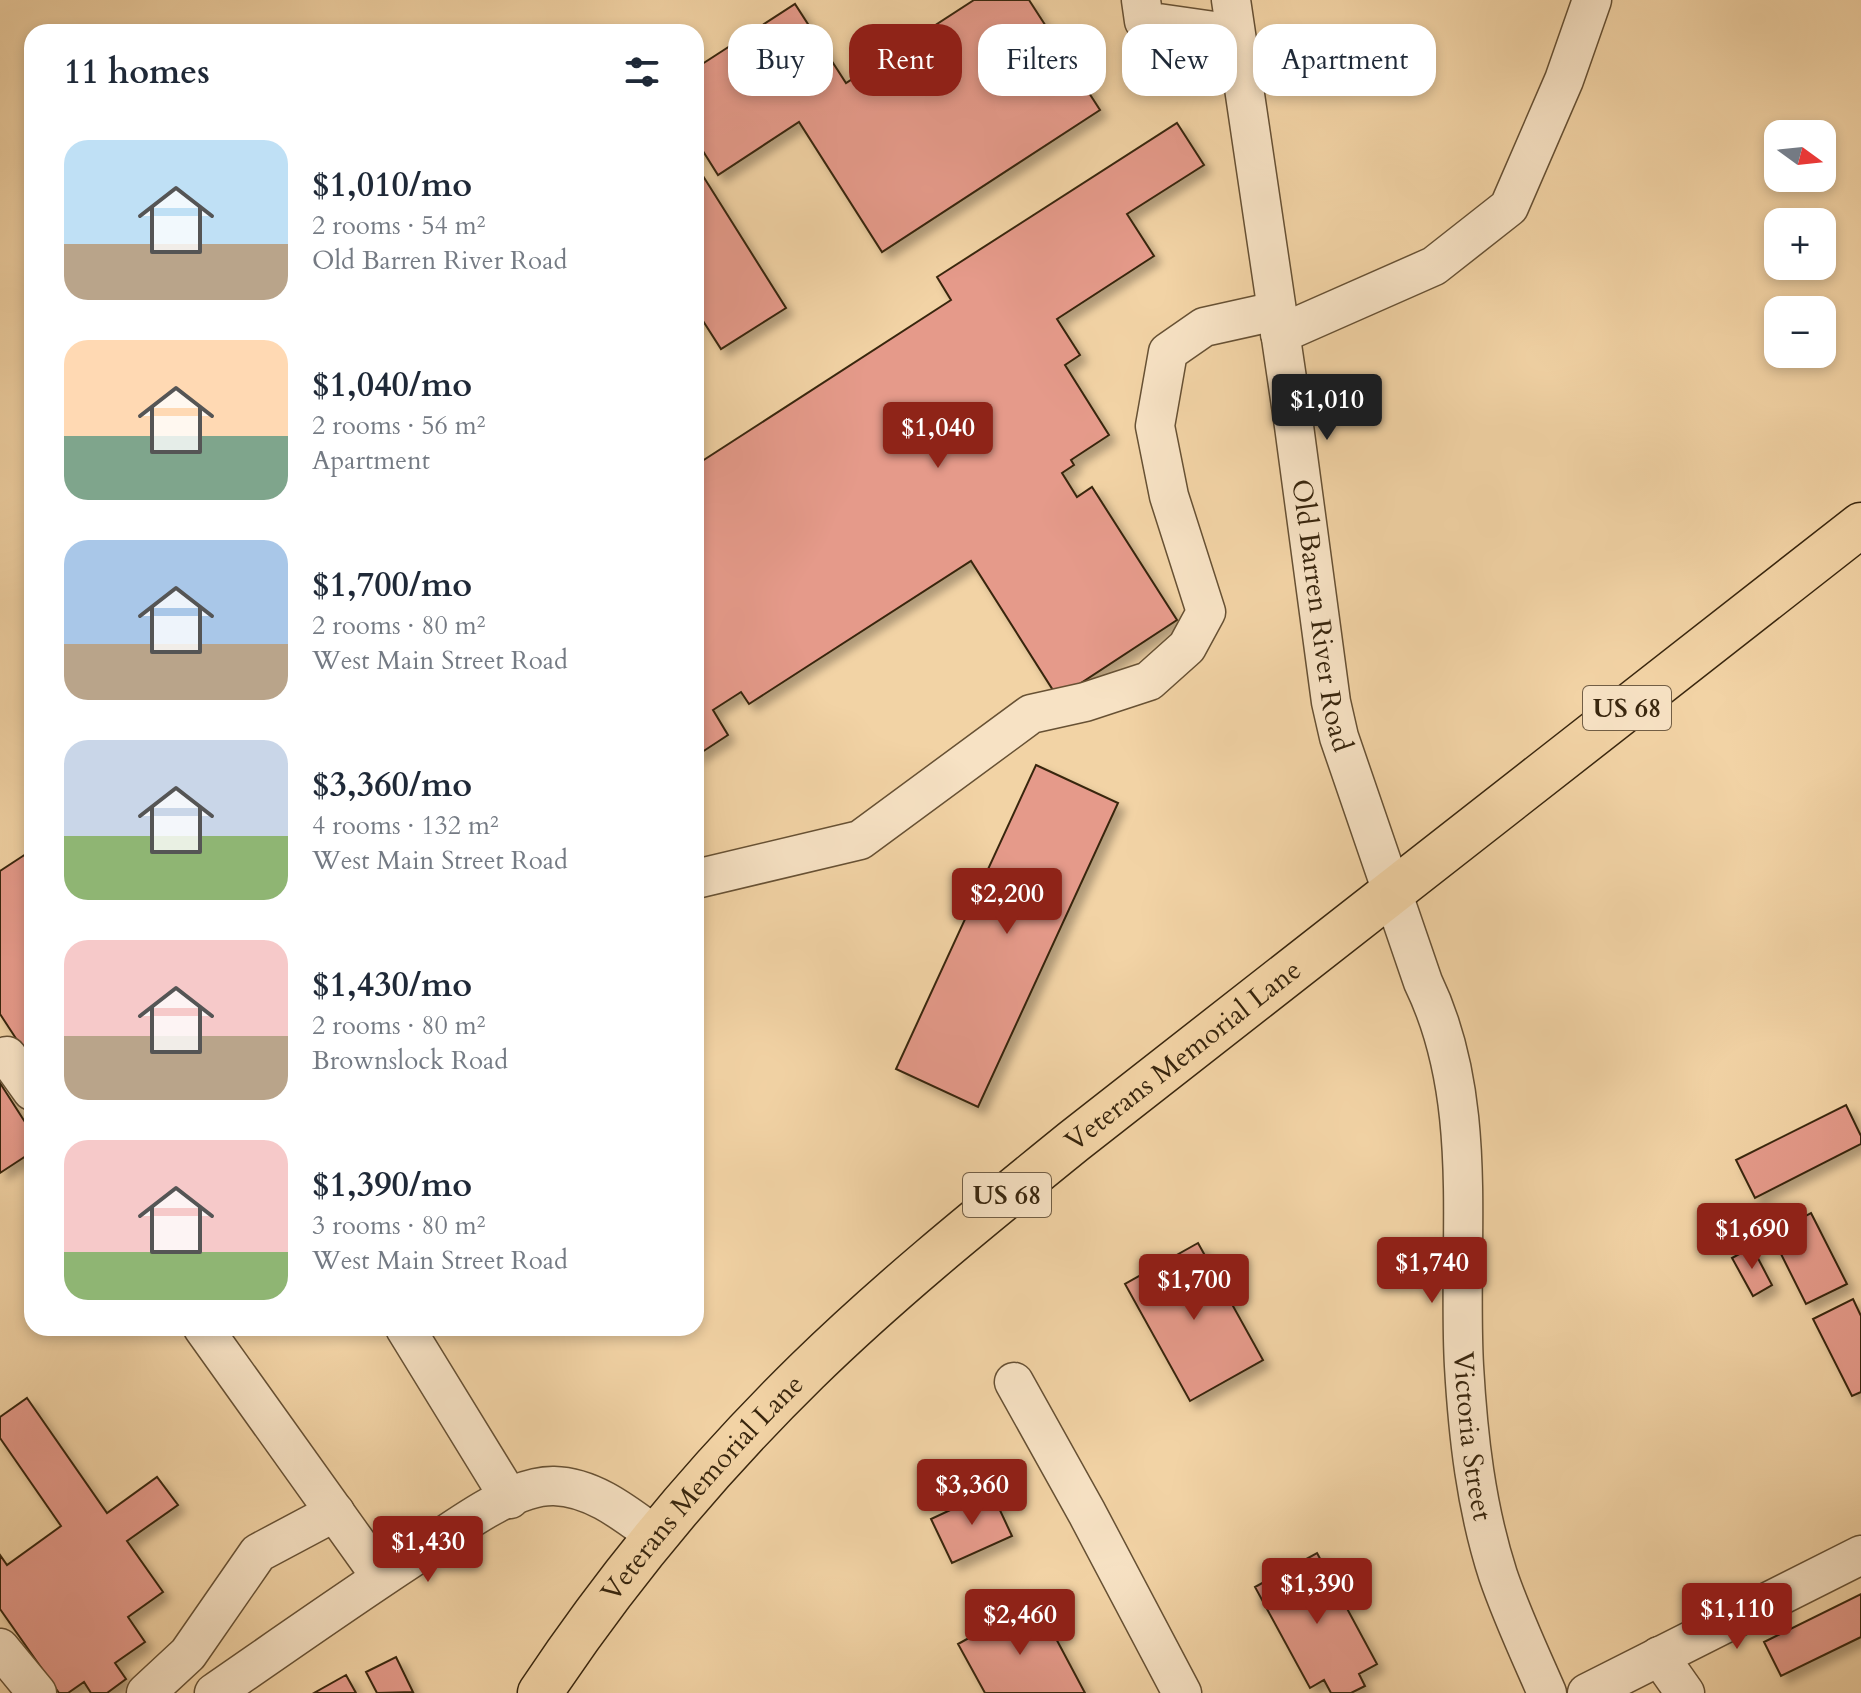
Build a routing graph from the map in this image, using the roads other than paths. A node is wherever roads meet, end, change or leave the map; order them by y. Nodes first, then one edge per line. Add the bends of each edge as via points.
1 (1141, 0) edge
2 (1592, 0) edge
3 (1233, 17) edge
4 (1278, 322) junction
5 (1861, 525) edge
6 (704, 877) edge
7 (1392, 891) junction
8 (7, 1056) dead end
9 (24, 1080) edge
10 (209, 1336) edge
11 (410, 1336) edge
12 (1014, 1382) dead end
13 (510, 1499) junction
14 (335, 1512) junction
15 (656, 1536) junction
16 (1861, 1555) edge
17 (381, 1577) junction
18 (0, 1648) edge
19 (1659, 1656) junction
20 (37, 1693) edge
21 (146, 1693) edge
22 (214, 1693) edge
23 (540, 1693) edge
24 (1182, 1693) edge
25 (1547, 1693) edge
26 (1587, 1693) edge
27 (1685, 1693) edge

1 - 3 street via 1144,21
2 - 4 street via 1509,207 1434,266
3 - 4 street, Old Barren River Road
4 - 6 street via 1204,327 1168,352 1155,426 1169,496 1206,612 1187,647 1149,681 1031,714 860,840
4 - 7 street, Old Barren River Road via 1331,702
5 - 7 main road, Veterans Memorial Lane / US 68
7 - 15 main road, Veterans Memorial Lane / US 68 via 1074,1141 883,1300 764,1414
7 - 25 street, Victoria Street via 1435,1007 1458,1111 1464,1363 1475,1475 1498,1573
8 - 9 street
10 - 14 street
11 - 13 street
12 - 24 street
13 - 15 street via 541,1487 569,1488 620,1509
13 - 17 street
14 - 17 street
14 - 21 street via 258,1553 188,1654
15 - 23 main road, Veterans Memorial Lane / US 68
16 - 19 street
17 - 22 street
18 - 20 street
19 - 26 street
19 - 27 street

